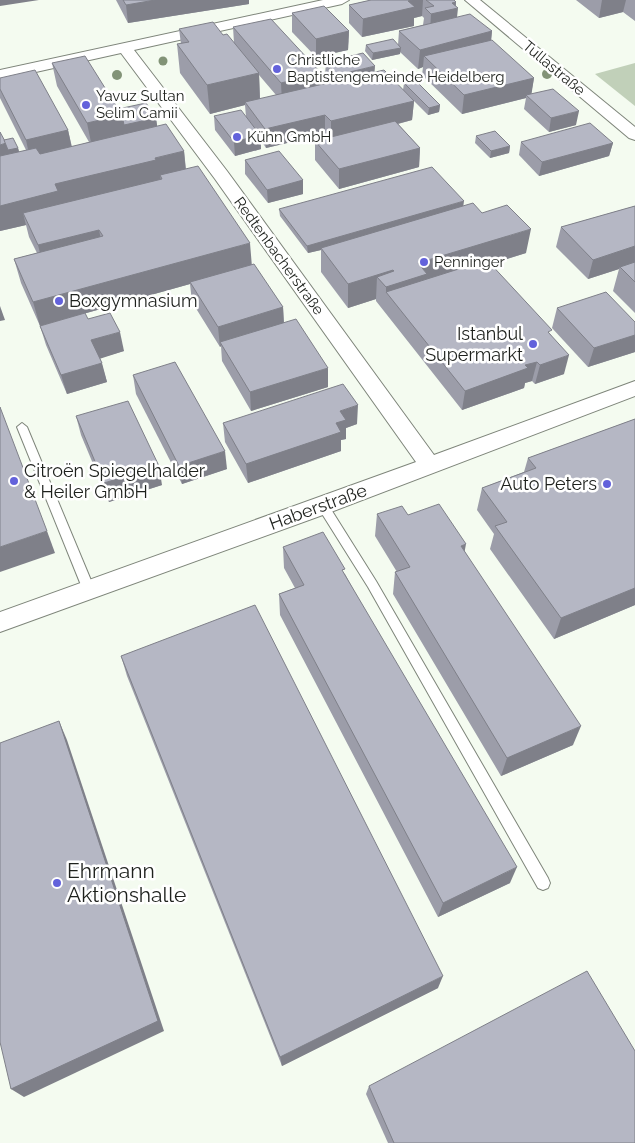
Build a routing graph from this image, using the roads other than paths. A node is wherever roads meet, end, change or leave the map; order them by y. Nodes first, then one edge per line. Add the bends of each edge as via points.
1 (342, 0) edge
2 (472, 0) edge
3 (125, 48) junction
4 (0, 75) edge
5 (635, 135) edge
6 (635, 388) edge
7 (22, 427) dead end
8 (430, 466) junction
9 (323, 506) junction
10 (89, 590) junction
11 (0, 622) edge
12 (543, 883) dead end

1 - 3 street
2 - 5 street, Tullastraße
3 - 4 street
3 - 8 street, Redtenbacherstraße via 221,175
6 - 8 street, Haberstraße
7 - 10 lane
8 - 9 street, Haberstraße
9 - 10 street, Haberstraße
9 - 12 lane via 372,584
10 - 11 street, Haberstraße

